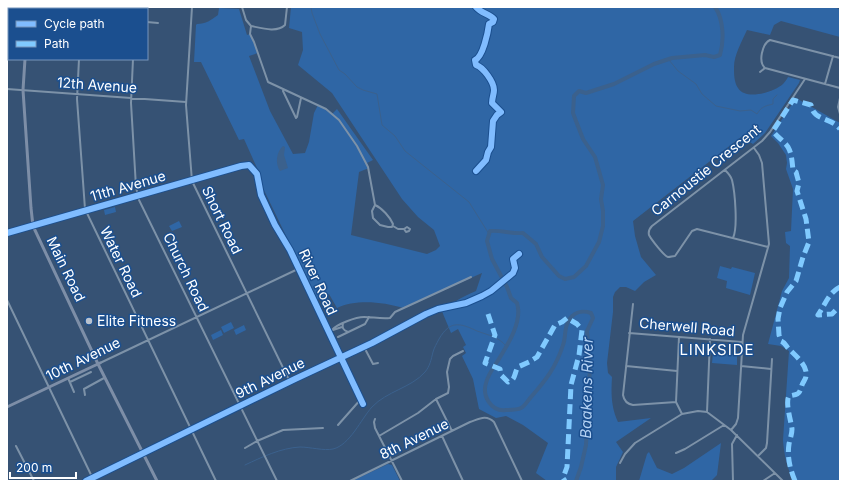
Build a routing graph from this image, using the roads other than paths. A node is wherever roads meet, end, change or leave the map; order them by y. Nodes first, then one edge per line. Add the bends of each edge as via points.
1 (192, 7) edge
2 (242, 7) edge
3 (287, 7) edge
4 (148, 22) edge
5 (158, 23) dead end
6 (251, 26) junction
7 (833, 56) junction
8 (840, 58) edge
9 (25, 60) edge
10 (79, 60) edge
11 (133, 60) edge
12 (765, 68) junction
13 (760, 72) dead end
14 (805, 79) junction
15 (825, 84) junction
16 (840, 88) edge
17 (7, 89) edge
18 (23, 90) junction
19 (282, 90) junction
20 (77, 94) junction
21 (131, 98) junction
22 (301, 98) junction
23 (840, 98) edge
24 (186, 102) junction
25 (840, 114) edge
26 (754, 148) junction
27 (254, 170) joint
28 (725, 170) junction
29 (192, 180) junction
30 (138, 196) junction
31 (375, 205) junction
32 (85, 210) junction
33 (33, 226) junction
34 (393, 226) junction
35 (404, 229) dead end
36 (7, 233) edge
37 (733, 238) junction
38 (768, 248) junction
39 (519, 254) dead end
40 (298, 268) junction
41 (470, 277) dead end
42 (246, 293) junction
43 (7, 300) edge
44 (633, 304) dead end
45 (197, 317) junction
46 (369, 317) junction
47 (343, 323) junction
48 (342, 327) junction
49 (332, 330) junction
50 (329, 332) junction
51 (348, 332) junction
52 (629, 332) junction
53 (338, 337) dead end
54 (679, 337) junction
55 (710, 339) junction
56 (148, 340) junction
57 (742, 342) junction
58 (364, 347) junction
59 (463, 351) dead end
60 (341, 358) junction
61 (772, 359) dead end
62 (99, 363) junction
63 (378, 363) dead end
64 (626, 366) junction
65 (741, 366) junction
66 (771, 369) junction
67 (678, 371) junction
68 (91, 372) dead end
69 (105, 377) junction
70 (69, 380) junction
71 (290, 382) junction
72 (109, 384) junction
73 (50, 387) junction
74 (74, 392) dead end
75 (84, 395) dead end
76 (361, 399) junction
77 (436, 399) junction
78 (676, 402) junction
79 (363, 404) dead end
80 (240, 406) junction
81 (7, 407) edge
82 (706, 412) junction
83 (682, 414) junction
84 (375, 419) dead end
85 (338, 425) dead end
86 (724, 425) junction
87 (323, 428) dead end
88 (192, 430) junction
89 (731, 430) junction
90 (452, 431) junction
91 (737, 435) junction
92 (379, 436) junction
93 (442, 436) junction
94 (257, 441) junction
95 (16, 446) dead end
96 (245, 448) dead end
97 (143, 453) junction
98 (676, 453) dead end
99 (758, 456) junction
100 (392, 461) junction
101 (388, 463) junction
102 (620, 463) dead end
103 (394, 466) junction
104 (775, 473) junction
105 (93, 478) junction
106 (34, 481) edge
107 (86, 481) edge
108 (94, 481) edge
109 (157, 481) edge
110 (216, 481) edge
111 (277, 481) edge
112 (350, 481) edge
113 (402, 481) edge
114 (463, 481) edge
115 (522, 481) edge
116 (734, 481) edge
117 (763, 481) edge
118 (784, 481) edge

1 - 24 street, Short Road
2 - 6 street
3 - 6 street via 286,23 282,28
4 - 5 street
6 - 19 street via 250,34 268,82
7 - 8 street
7 - 12 street via 770,40 765,45 761,60
7 - 15 street
9 - 18 main road, Main Road
10 - 20 street, Water Road
11 - 21 street, Church Road
12 - 13 street
12 - 14 street
14 - 15 street
14 - 26 street, Carnoustie Crescent via 770,132
15 - 16 street
17 - 18 street, 12th Avenue
18 - 20 street, 12th Avenue
18 - 33 main road, Main Road
19 - 22 street
19 - 22 street via 296,118
20 - 21 street, 12th Avenue
20 - 32 street, Water Road
21 - 24 street, 12th Avenue
21 - 30 street, Church Road
22 - 31 street via 331,112 346,129 368,167
23 - 25 street
24 - 29 street, Short Road
26 - 28 street, Carnoustie Crescent
26 - 38 street via 762,163
27 - 29 street, 11th Avenue via 245,165
27 - 40 street, River Road via 258,176 261,195
28 - 37 street via 733,185 736,227
28 - 37 street, Carnoustie Crescent via 652,226 649,233 669,257 677,254 696,229
29 - 30 street, 11th Avenue
29 - 42 street, Short Road
30 - 32 street, 11th Avenue
30 - 45 street, Church Road
31 - 34 street via 390,219
31 - 34 street via 372,214 376,222 384,226
32 - 33 street, 11th Avenue
32 - 56 street, Water Road
33 - 36 street, 11th Avenue
33 - 62 main road, Main Road
34 - 35 street
37 - 38 street, Carnoustie Crescent
38 - 57 street
39 - 58 street, 9th Avenue via 513,259 514,271 488,293 433,311
40 - 42 street, 10th Avenue
40 - 50 street, River Road
41 - 46 street via 395,312 390,318
42 - 45 street, 10th Avenue
42 - 71 street, Short Road
43 - 73 street
44 - 52 street
45 - 56 street, 10th Avenue
45 - 80 street, Church Road
46 - 47 street
46 - 51 street via 365,324
47 - 48 street
47 - 49 street
48 - 49 street
48 - 51 street
49 - 50 street
50 - 60 street, River Road
51 - 53 street
52 - 54 street, Cherwell Road
52 - 64 street
54 - 55 street, Cherwell Road
54 - 67 street
55 - 57 street, Cherwell Road
55 - 82 street
56 - 62 street, 10th Avenue
56 - 88 street, Water Road
57 - 65 street
58 - 60 street, 9th Avenue
58 - 63 street via 373,364
59 - 77 street via 451,358 447,374 449,390
60 - 71 street, 9th Avenue
60 - 76 street, River Road
61 - 66 street
62 - 69 main road, Main Road
62 - 70 main road, 10th Avenue
62 - 72 main road, Main Road
64 - 67 street
64 - 78 street via 623,395 628,404
65 - 66 street
65 - 89 street via 737,422
66 - 99 street via 767,443 766,448
67 - 78 street
68 - 70 street
69 - 72 main road, Main Road
69 - 75 street via 84,389
70 - 73 main road, 10th Avenue
70 - 74 street
71 - 80 street, 9th Avenue
72 - 97 main road, Main Road
73 - 81 main road, 10th Avenue
73 - 105 street
76 - 79 street, River Road
76 - 85 street
77 - 90 street
77 - 92 street
78 - 83 street
80 - 88 street, 9th Avenue
80 - 94 street, Church Road
82 - 83 street
82 - 86 street
83 - 102 street via 635,443
84 - 92 street via 374,424
86 - 89 street
86 - 98 street
87 - 94 street via 284,430
88 - 97 street, 9th Avenue
88 - 110 street, Water Road
89 - 91 street
90 - 93 street, 8th Avenue
90 - 115 street, 8th Avenue via 481,418 488,418 494,422
91 - 99 street
91 - 116 street via 732,444
92 - 100 street
93 - 100 street, 8th Avenue
93 - 114 street
94 - 96 street
94 - 111 street, Church Road
95 - 106 street
97 - 105 street, 9th Avenue
97 - 109 main road, Main Road
99 - 104 street
100 - 101 street, 8th Avenue
100 - 103 street
101 - 103 street
101 - 112 street, 8th Avenue
103 - 113 street
104 - 117 street
104 - 118 street
105 - 107 street, 9th Avenue
105 - 108 street

